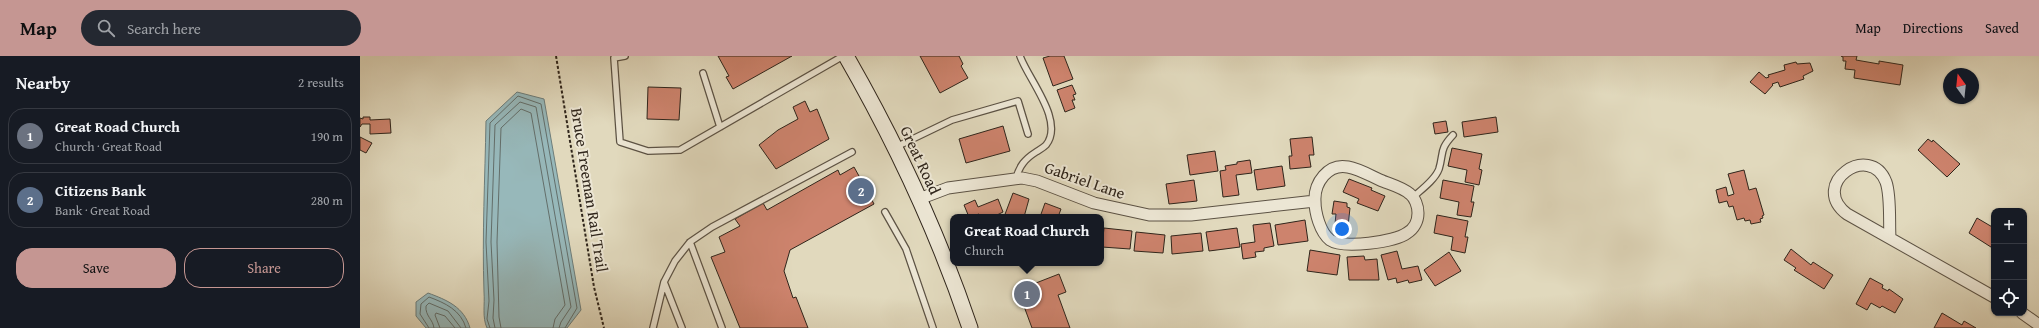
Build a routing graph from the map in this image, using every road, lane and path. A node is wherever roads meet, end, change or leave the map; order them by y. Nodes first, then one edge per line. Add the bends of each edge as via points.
1 (556, 56) edge
2 (625, 56) edge
3 (843, 56) edge
4 (846, 56) edge
5 (1020, 56) edge
6 (703, 73) dead end
7 (720, 127) junction
8 (1028, 134) dead end
9 (1453, 135) dead end
10 (895, 147) junction
11 (852, 152) dead end
12 (1016, 178) junction
13 (1413, 197) junction
14 (918, 199) junction
15 (1315, 201) junction
16 (885, 212) dead end
17 (1890, 238) junction
18 (690, 242) junction
19 (664, 282) junction
20 (1991, 295) edge
21 (2026, 316) edge
22 (2039, 325) edge
23 (604, 328) edge
24 (653, 328) edge
25 (682, 328) edge
26 (722, 328) edge
27 (933, 328) edge
28 (970, 328) edge

1 - 23 path, Bruce Freeman Rail Trail via 594,287
2 - 7 lane via 614,58 620,142 648,151 680,150
3 - 7 lane
4 - 10 main road, Great Road via 880,114
5 - 12 lane via 1048,109 1051,124 1050,137 1045,145 1019,167
6 - 7 lane
8 - 10 lane via 1018,101 952,120
9 - 13 lane via 1444,144 1439,170
10 - 14 main road, Great Road
11 - 18 lane via 712,227
12 - 14 street, Gabriel Lane via 948,188
12 - 15 street, Gabriel Lane via 1038,181 1116,210 1164,216
13 - 15 street via 1403,189 1342,166 1323,176 1316,191
13 - 15 street via 1418,216 1409,232 1389,240 1350,245 1336,243 1325,234
14 - 28 main road, Great Road via 945,256
16 - 27 lane via 906,249
17 - 17 street via 1847,214 1839,206 1835,194 1836,183 1847,169 1864,165 1876,169 1884,178
17 - 20 street
18 - 19 lane via 675,261
18 - 26 lane
19 - 24 lane
19 - 25 lane
21 - 22 street

